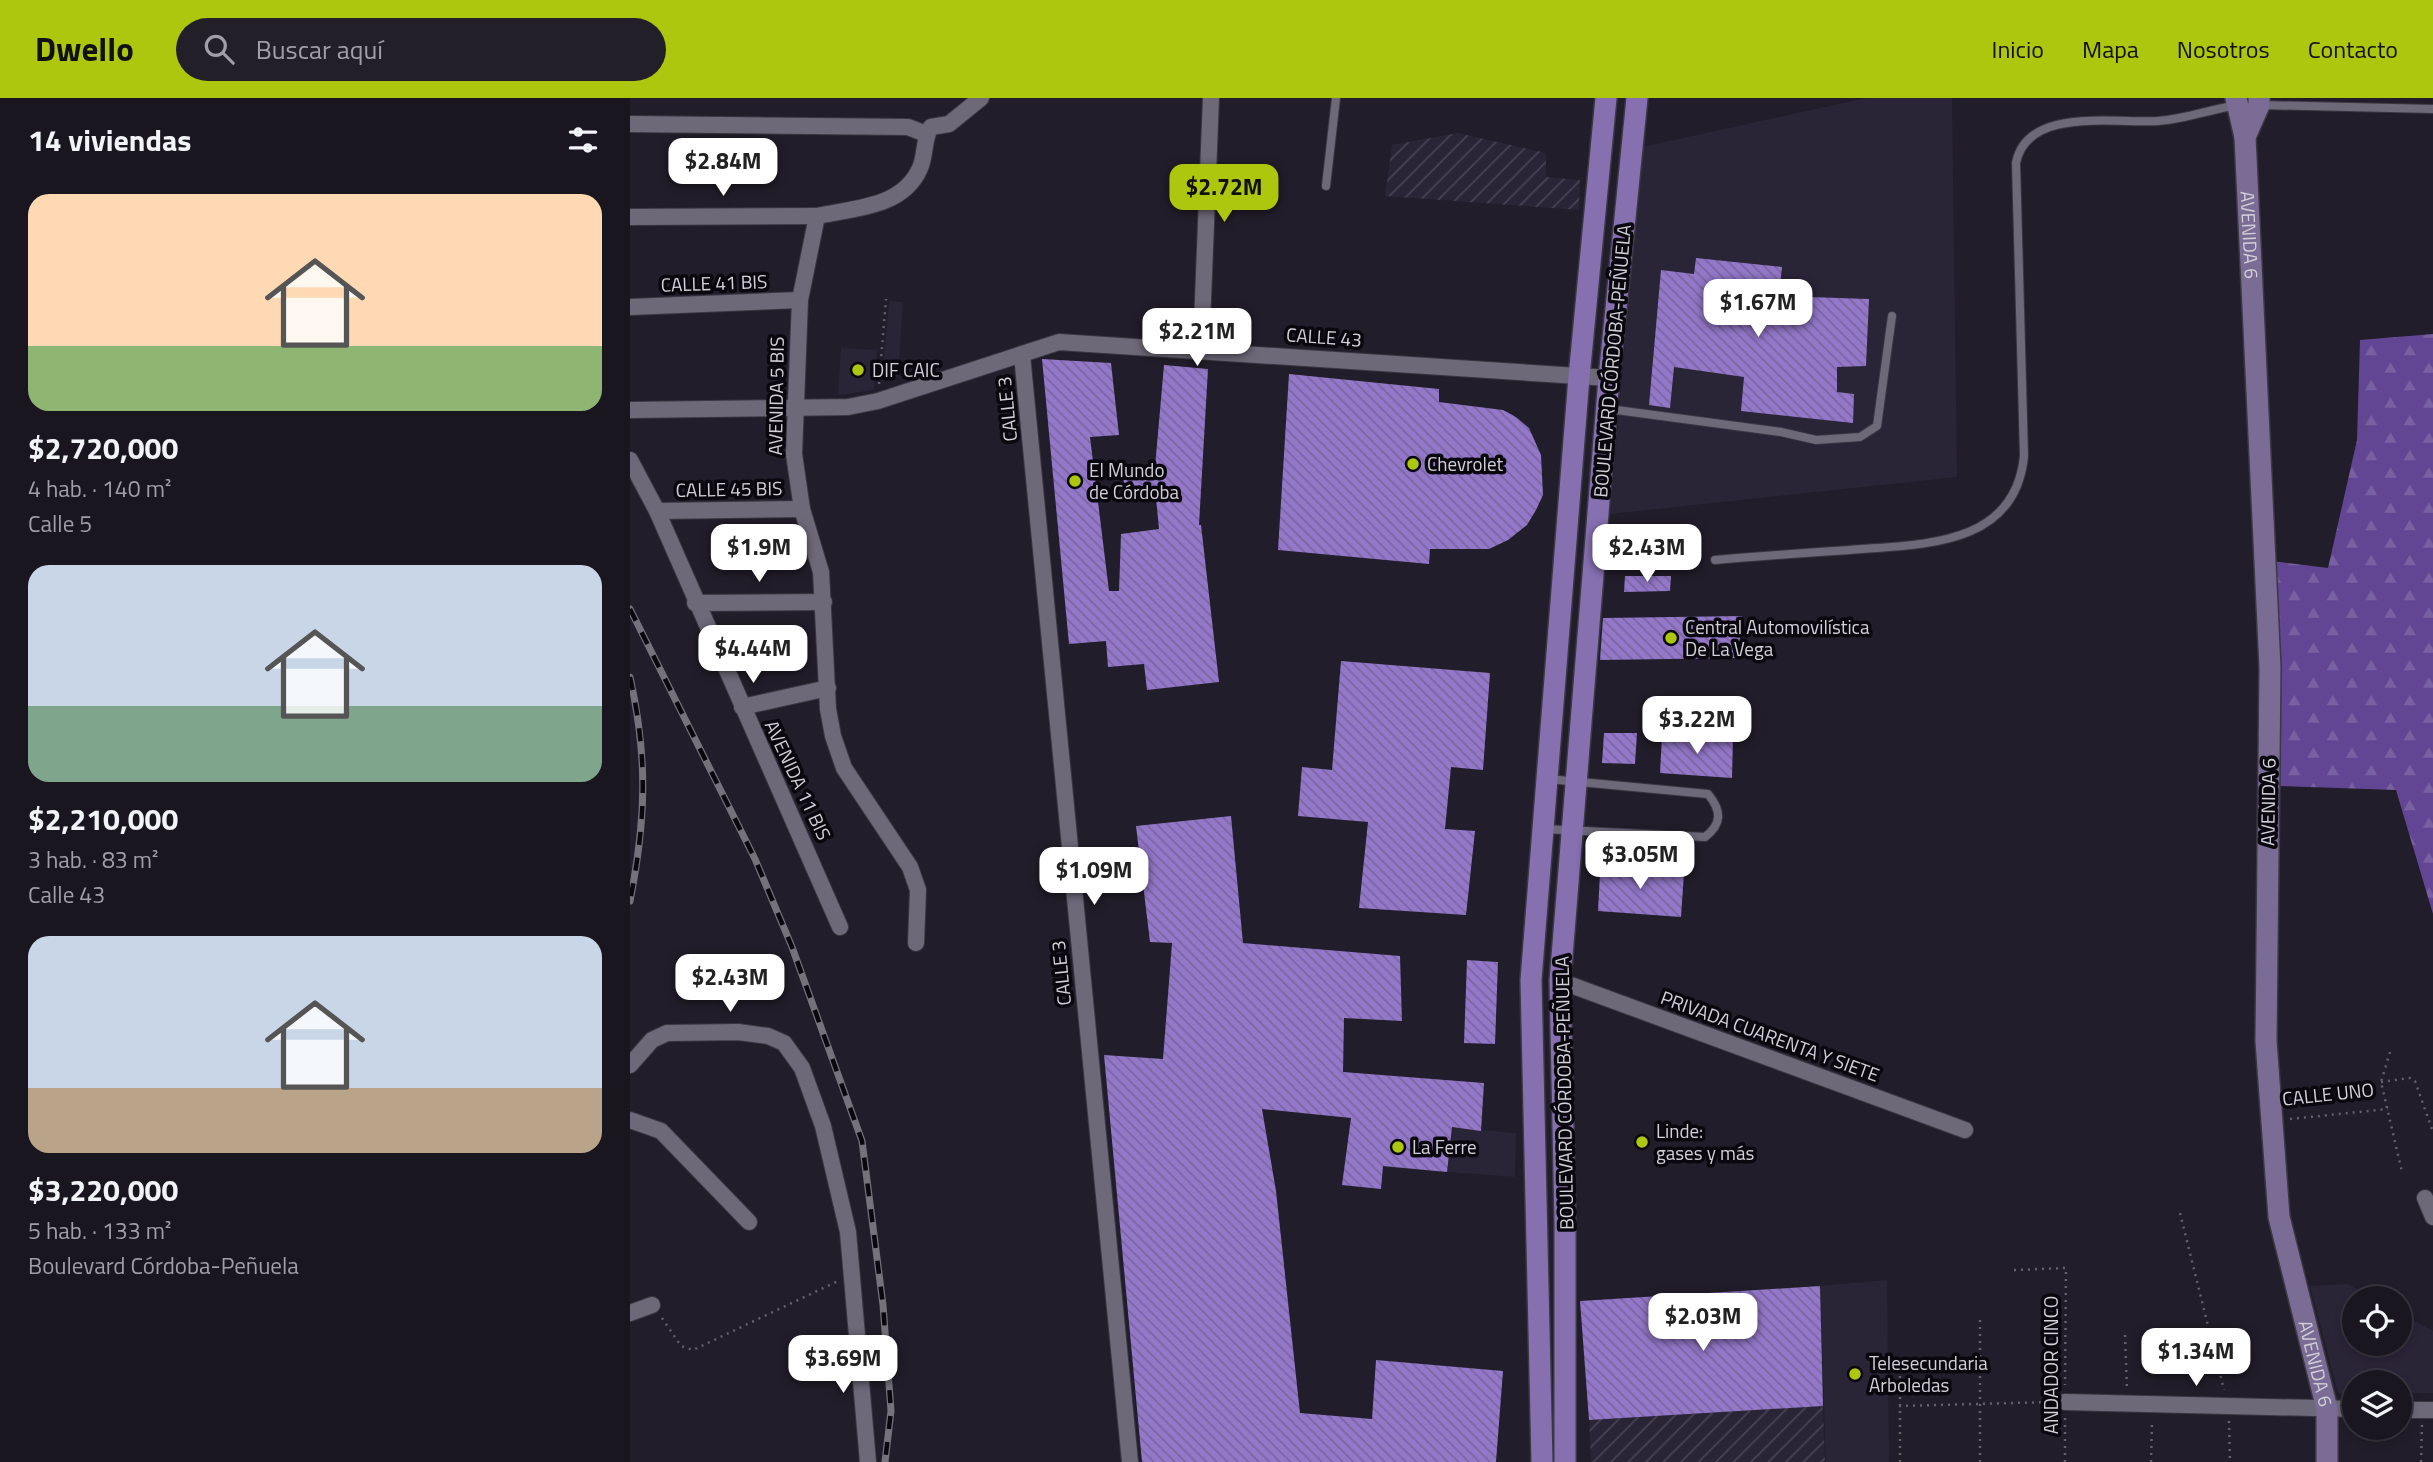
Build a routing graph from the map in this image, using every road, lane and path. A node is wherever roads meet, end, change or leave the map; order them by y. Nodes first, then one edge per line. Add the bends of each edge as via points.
1 (981, 98) edge
2 (1211, 98) edge
3 (1336, 98) edge
4 (1606, 98) edge
5 (1637, 98) edge
6 (2236, 101) edge
7 (2259, 102) edge
8 (2433, 109) edge
9 (630, 124) edge
10 (926, 134) junction
11 (2245, 137) junction
12 (1326, 186) dead end
13 (817, 216) junction
14 (630, 217) edge
15 (886, 299) dead end
16 (800, 300) junction
17 (630, 307) edge
18 (1892, 316) dead end
19 (1201, 349) junction
20 (1022, 355) junction
21 (1580, 377) junction
22 (1609, 378) junction
23 (878, 401) junction
24 (1606, 408) junction
25 (793, 409) junction
26 (630, 410) edge
27 (630, 460) edge
28 (802, 509) junction
29 (657, 511) junction
30 (1715, 560) dead end
31 (824, 602) junction
32 (695, 603) junction
33 (828, 688) junction
34 (742, 707) junction
35 (1548, 779) junction
36 (1576, 782) junction
37 (1544, 828) junction
38 (1572, 830) junction
39 (840, 927) dead end
40 (916, 943) dead end
41 (1531, 980) junction
42 (1560, 981) junction
43 (2390, 1052) dead end
44 (630, 1065) edge
45 (2381, 1082) junction
46 (2388, 1109) junction
47 (630, 1120) edge
48 (2273, 1121) junction
49 (1965, 1130) dead end
50 (2433, 1132) edge
51 (2402, 1172) dead end
52 (2425, 1198) dead end
53 (2180, 1213) dead end
54 (2433, 1217) edge
55 (749, 1222) dead end
56 (2014, 1270) dead end
57 (854, 1274) junction
58 (652, 1304) dead end
59 (630, 1313) edge
60 (1980, 1320) dead end
61 (664, 1322) dead end
62 (2125, 1335) dead end
63 (1900, 1367) dead end
64 (2065, 1402) junction
65 (2128, 1403) junction
66 (1979, 1404) junction
67 (2153, 1404) junction
68 (1899, 1406) junction
69 (2228, 1408) junction
70 (2328, 1409) junction
71 (2342, 1409) edge
72 (2428, 1410) edge
73 (868, 1462) edge
74 (1130, 1462) edge
75 (1542, 1462) edge
76 (1564, 1462) edge
77 (1900, 1462) edge
78 (1980, 1462) edge
79 (2065, 1462) edge
80 (2151, 1462) edge
81 (2230, 1462) edge
82 (2327, 1462) edge
83 (2421, 1462) edge

1 - 10 street via 949,124 930,127
2 - 19 street
3 - 12 lane
4 - 21 main road, BOULEVARD CÓRDOBA-PEÑUELA
5 - 22 main road, BOULEVARD CÓRDOBA-PEÑUELA
6 - 7 lane
6 - 11 street, AVENIDA 6
6 - 30 lane via 2158,121 2113,118 2062,124 2022,144 2016,163 2024,456 2015,493 1987,523 1941,543
7 - 8 lane
7 - 11 street, AVENIDA 6
9 - 10 street via 908,127
10 - 13 street via 926,151 914,182 895,198
11 - 48 street, AVENIDA 6 via 2270,668 2266,1041
13 - 14 street
13 - 16 street, AVENIDA 5 BIS
15 - 23 path
16 - 17 street, CALLE 41 BIS
16 - 25 street, AVENIDA 5 BIS
18 - 24 lane via 1877,426 1860,437 1816,440
19 - 20 street, CALLE 43 via 1059,342
19 - 21 street, CALLE 43
20 - 23 street, CALLE 43
20 - 74 street, CALLE 3
21 - 22 street, CALLE 43
21 - 35 main road, BOULEVARD CÓRDOBA-PEÑUELA
22 - 24 main road, BOULEVARD CÓRDOBA-PEÑUELA
23 - 25 street, CALLE 43
24 - 36 main road, BOULEVARD CÓRDOBA-PEÑUELA
25 - 26 street, CALLE 43
25 - 28 street, AVENIDA 5 BIS
27 - 29 street, AVENIDA 11 BIS
28 - 29 street, CALLE 45 BIS
28 - 31 street, AVENIDA 5 BIS via 821,572
29 - 32 street, AVENIDA 11 BIS
31 - 32 street
31 - 33 street, AVENIDA 5 BIS
32 - 34 street, AVENIDA 11 BIS
33 - 34 street
33 - 40 street, AVENIDA 5 BIS via 833,736 844,768 910,867 918,890
34 - 39 street, AVENIDA 11 BIS
35 - 36 lane
35 - 37 main road, BOULEVARD CÓRDOBA-PEÑUELA
36 - 38 main road, BOULEVARD CÓRDOBA-PEÑUELA
36 - 38 lane via 1708,794 1720,816 1705,837
37 - 38 lane
37 - 41 main road, BOULEVARD CÓRDOBA-PEÑUELA
38 - 42 main road, BOULEVARD CÓRDOBA-PEÑUELA
41 - 42 main road
41 - 75 main road, BOULEVARD CÓRDOBA-PEÑUELA
42 - 49 street, PRIVADA CUARENTA Y SIETE
42 - 76 main road, BOULEVARD CÓRDOBA-PEÑUELA
43 - 45 path
44 - 57 street via 652,1040 667,1033 738,1032 783,1043 802,1068 820,1115
45 - 46 path
45 - 50 path via 2415,1081
46 - 48 path, CALLE UNO
46 - 51 path
47 - 55 street via 661,1131
48 - 70 street, AVENIDA 6 via 2279,1217
52 - 54 street
53 - 69 path
56 - 64 path, ANDADOR CINCO via 2066,1268
57 - 61 path via 693,1350 681,1346
57 - 73 street
58 - 59 street
60 - 66 path
62 - 65 path
63 - 68 path
64 - 65 street
64 - 66 path
64 - 79 path, ANDADOR CINCO
65 - 67 street
66 - 68 path
66 - 78 path
67 - 69 street
67 - 80 path
68 - 77 path
69 - 70 street
69 - 81 path
70 - 71 street
70 - 82 street, AVENIDA 6
72 - 83 path

